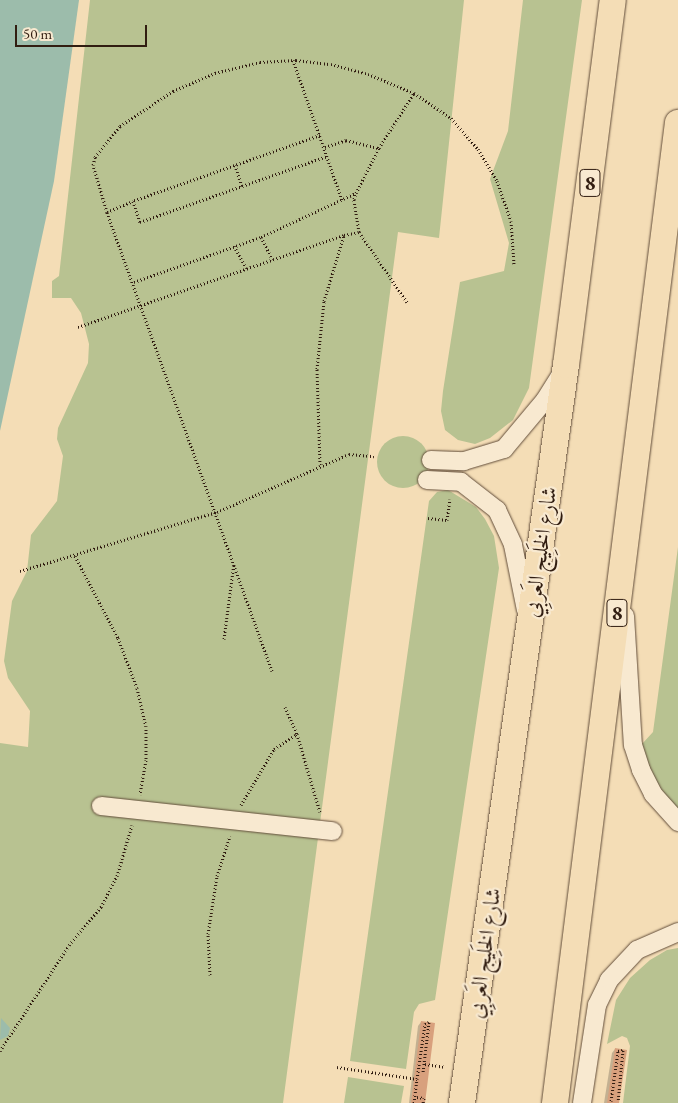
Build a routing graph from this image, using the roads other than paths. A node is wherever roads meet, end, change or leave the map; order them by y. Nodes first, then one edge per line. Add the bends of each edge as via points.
1 (613, 0) edge
2 (678, 123) edge
3 (566, 365) junction
4 (431, 460) dead end
5 (427, 480) dead end
6 (623, 566) junction
7 (529, 626) junction
8 (101, 806) dead end
9 (678, 822) edge
10 (325, 831) road end
11 (677, 933) edge
12 (462, 1103) edge
13 (555, 1103) edge
14 (582, 1103) edge

1 - 3 highway, شارع الخَلِيج العَربِي / 8
2 - 6 highway, 8
3 - 4 street via 546,400 504,449 464,461
3 - 7 highway, شارع الخَلِيج العَربِي / 8
5 - 7 street via 461,482 497,510 513,545
6 - 9 street via 633,745 640,770 653,794
6 - 13 highway, 8
7 - 12 highway, شارع الخَلِيج العَربِي / 8
8 - 10 street
11 - 14 street via 637,950 618,969 603,992 597,1005

